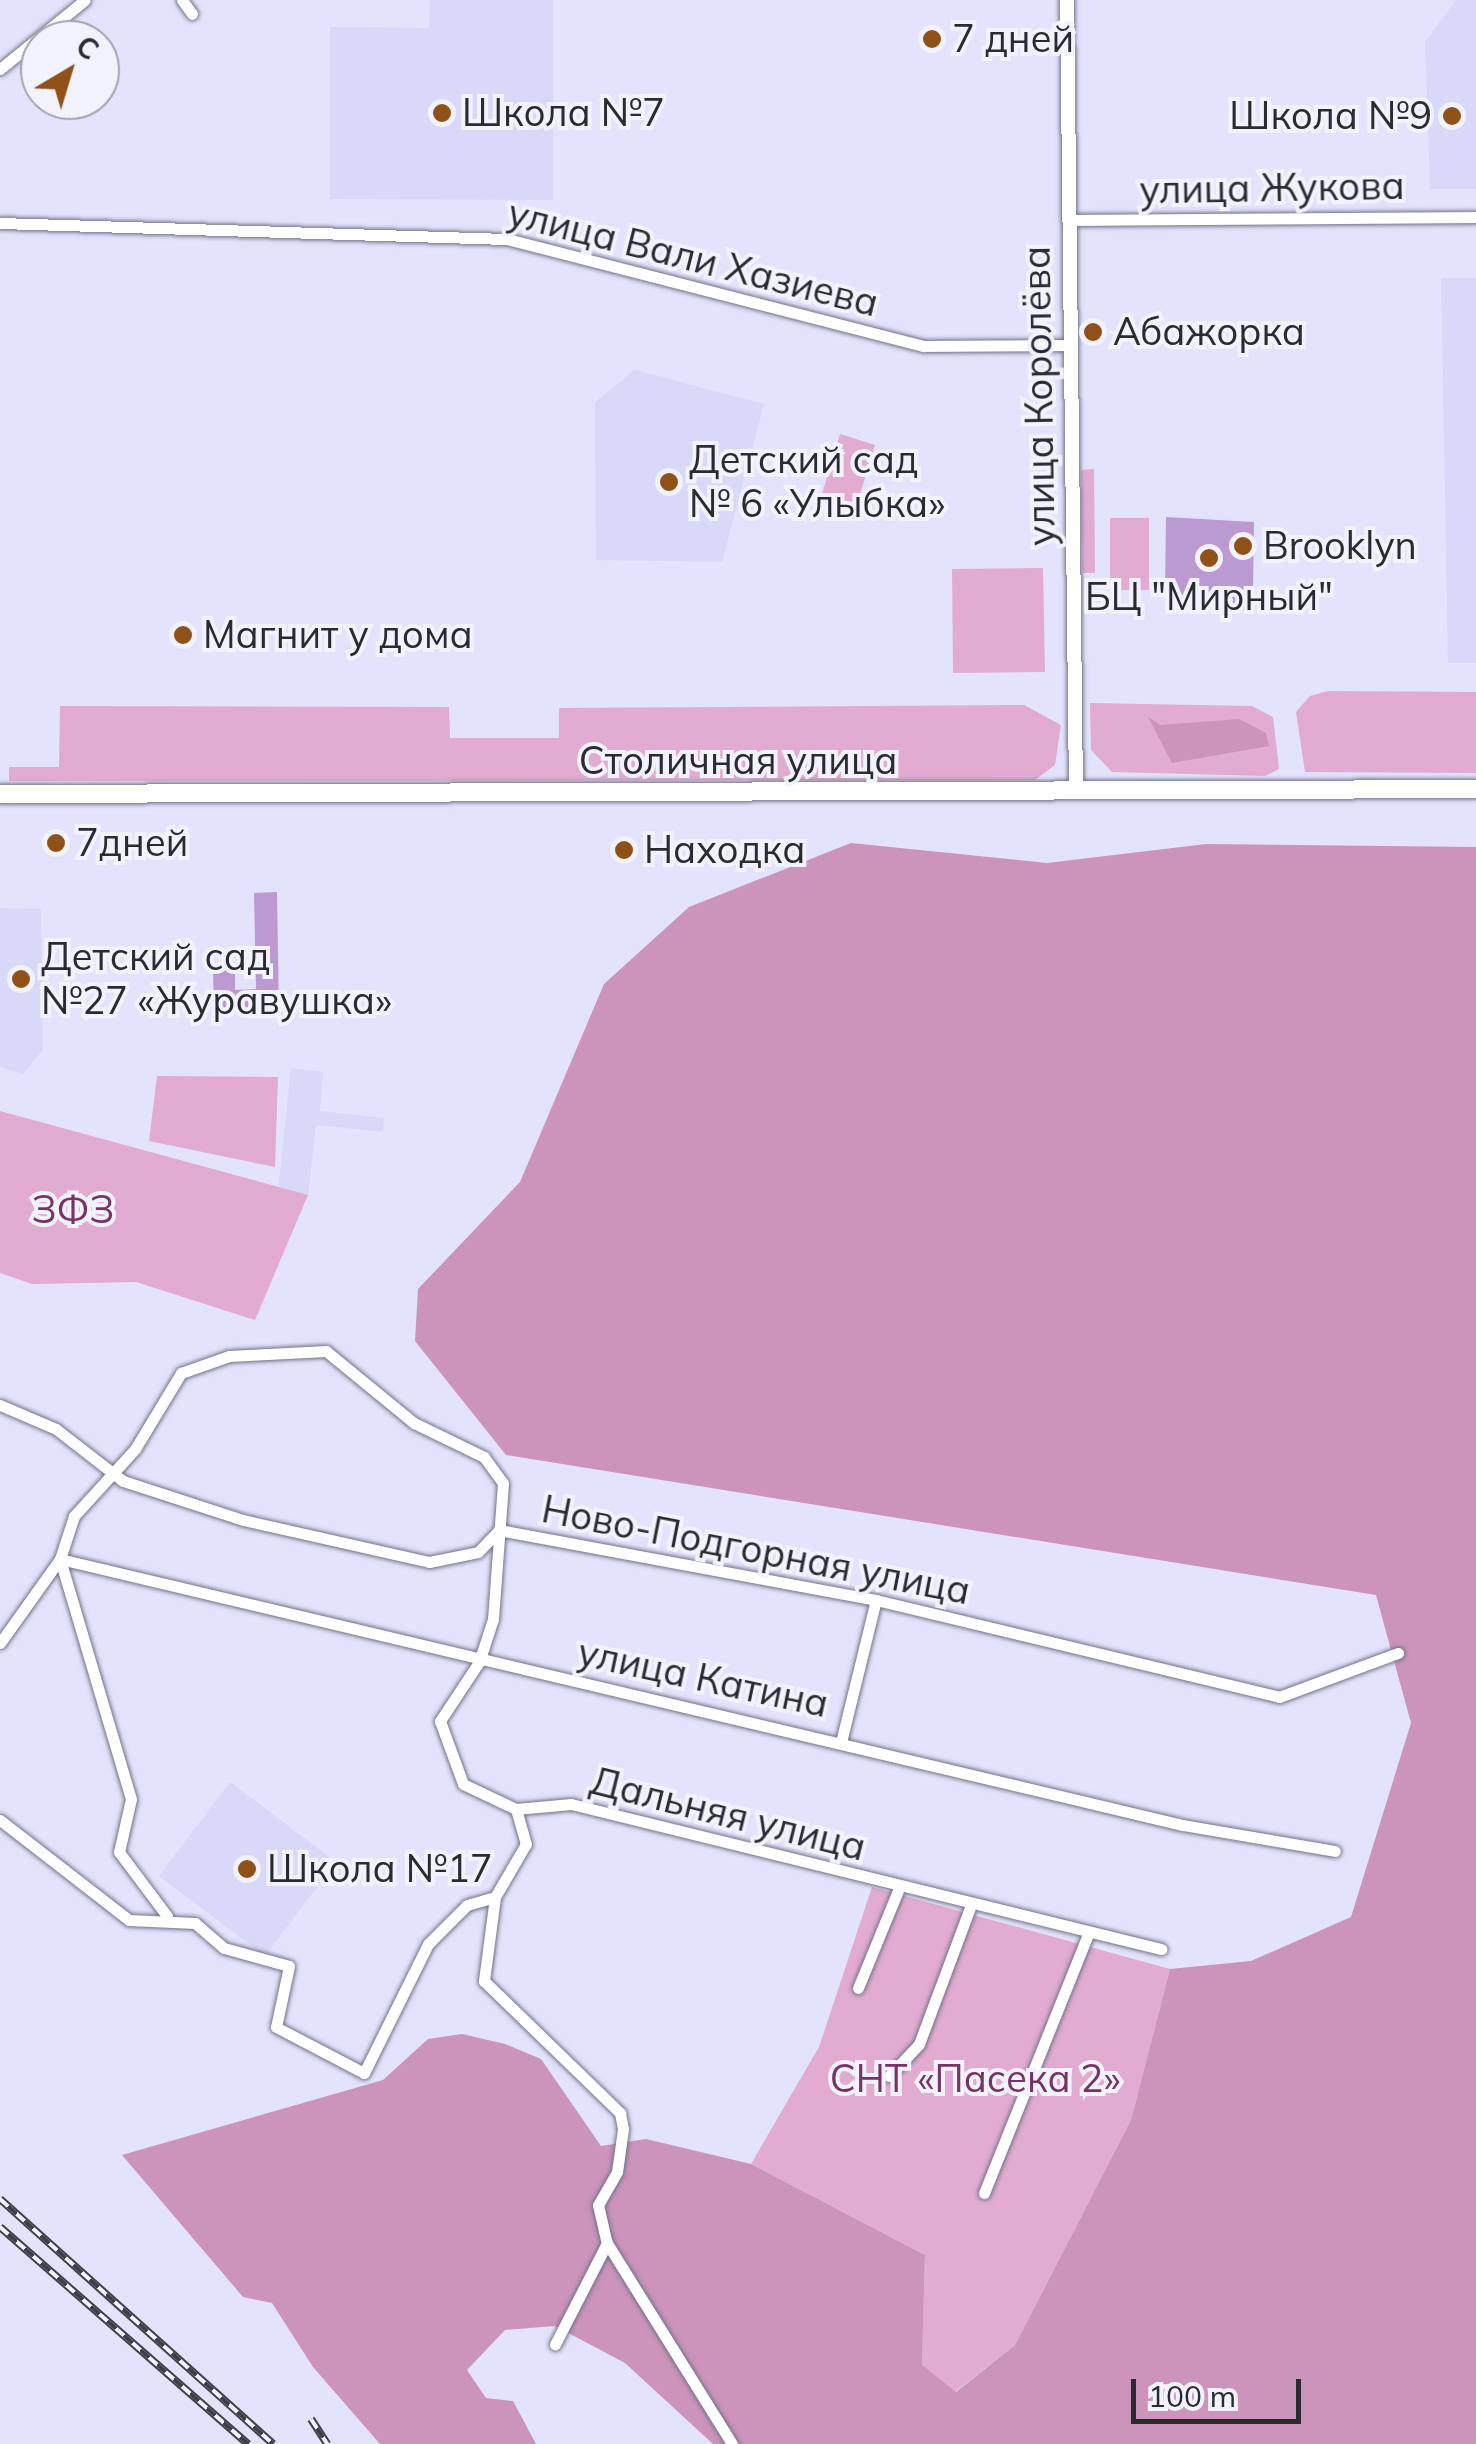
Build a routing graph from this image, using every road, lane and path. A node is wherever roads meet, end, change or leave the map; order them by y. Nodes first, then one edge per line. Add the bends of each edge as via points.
1 (85, 0) edge
2 (182, 0) edge
3 (1067, 0) edge
4 (192, 14) dead end
5 (0, 69) edge
6 (1476, 216) edge
7 (1069, 220) junction
8 (0, 223) edge
9 (1071, 345) junction
10 (1476, 789) edge
11 (1076, 792) junction
12 (0, 794) edge
13 (0, 1405) edge
14 (112, 1471) junction
15 (500, 1530) junction
16 (60, 1559) junction
17 (876, 1600) junction
18 (0, 1643) edge
19 (1398, 1653) dead end
20 (479, 1662) junction
21 (842, 1738) junction
22 (516, 1809) junction
23 (0, 1820) edge
24 (1335, 1851) dead end
25 (899, 1888) junction
26 (494, 1896) junction
27 (971, 1905) junction
28 (167, 1916) junction
29 (1088, 1932) junction
30 (1160, 1949) dead end
31 (858, 1988) dead end
32 (889, 2076) dead end
33 (984, 2194) dead end
34 (607, 2244) junction
35 (555, 2344) dead end
36 (732, 2444) edge

1 - 5 street
2 - 4 street
3 - 7 street, улица Королёва
6 - 7 street, улица Жукова
7 - 9 street, улица Королёва
8 - 9 street, улица Вали Хазиева via 507,239 923,346
9 - 11 street, улица Королёва
10 - 11 main road, Столичная улица
11 - 12 main road, Столичная улица
13 - 14 street, Ново-Подгорная улица via 56,1429
14 - 15 street, Ново-Подгорная улица via 243,1520 429,1562 478,1552
14 - 15 street via 181,1372 229,1356 326,1351 414,1423 484,1457 503,1484
14 - 16 street via 74,1516
15 - 17 street, Ново-Подгорная улица
15 - 20 street via 492,1619
16 - 18 street
16 - 20 street, улица Катина
16 - 28 street via 130,1800 119,1852
17 - 19 street, Ново-Подгорная улица via 1279,1697
17 - 21 street
20 - 21 street, улица Катина
20 - 22 street via 440,1721 446,1746 462,1784
21 - 24 street, улица Катина via 1183,1824
22 - 25 street, Дальняя улица via 571,1804
22 - 26 street via 526,1844
23 - 28 street via 129,1920
25 - 27 street, Дальняя улица
25 - 31 street
26 - 28 street via 466,1905 428,1944 364,2073 276,2027 289,1966 224,1948 195,1923
26 - 34 street via 484,1981 620,2113 617,2172 598,2205
27 - 29 street, Дальняя улица
27 - 32 street via 920,2044
29 - 30 street, Дальняя улица
29 - 33 street
34 - 35 street
34 - 36 street

